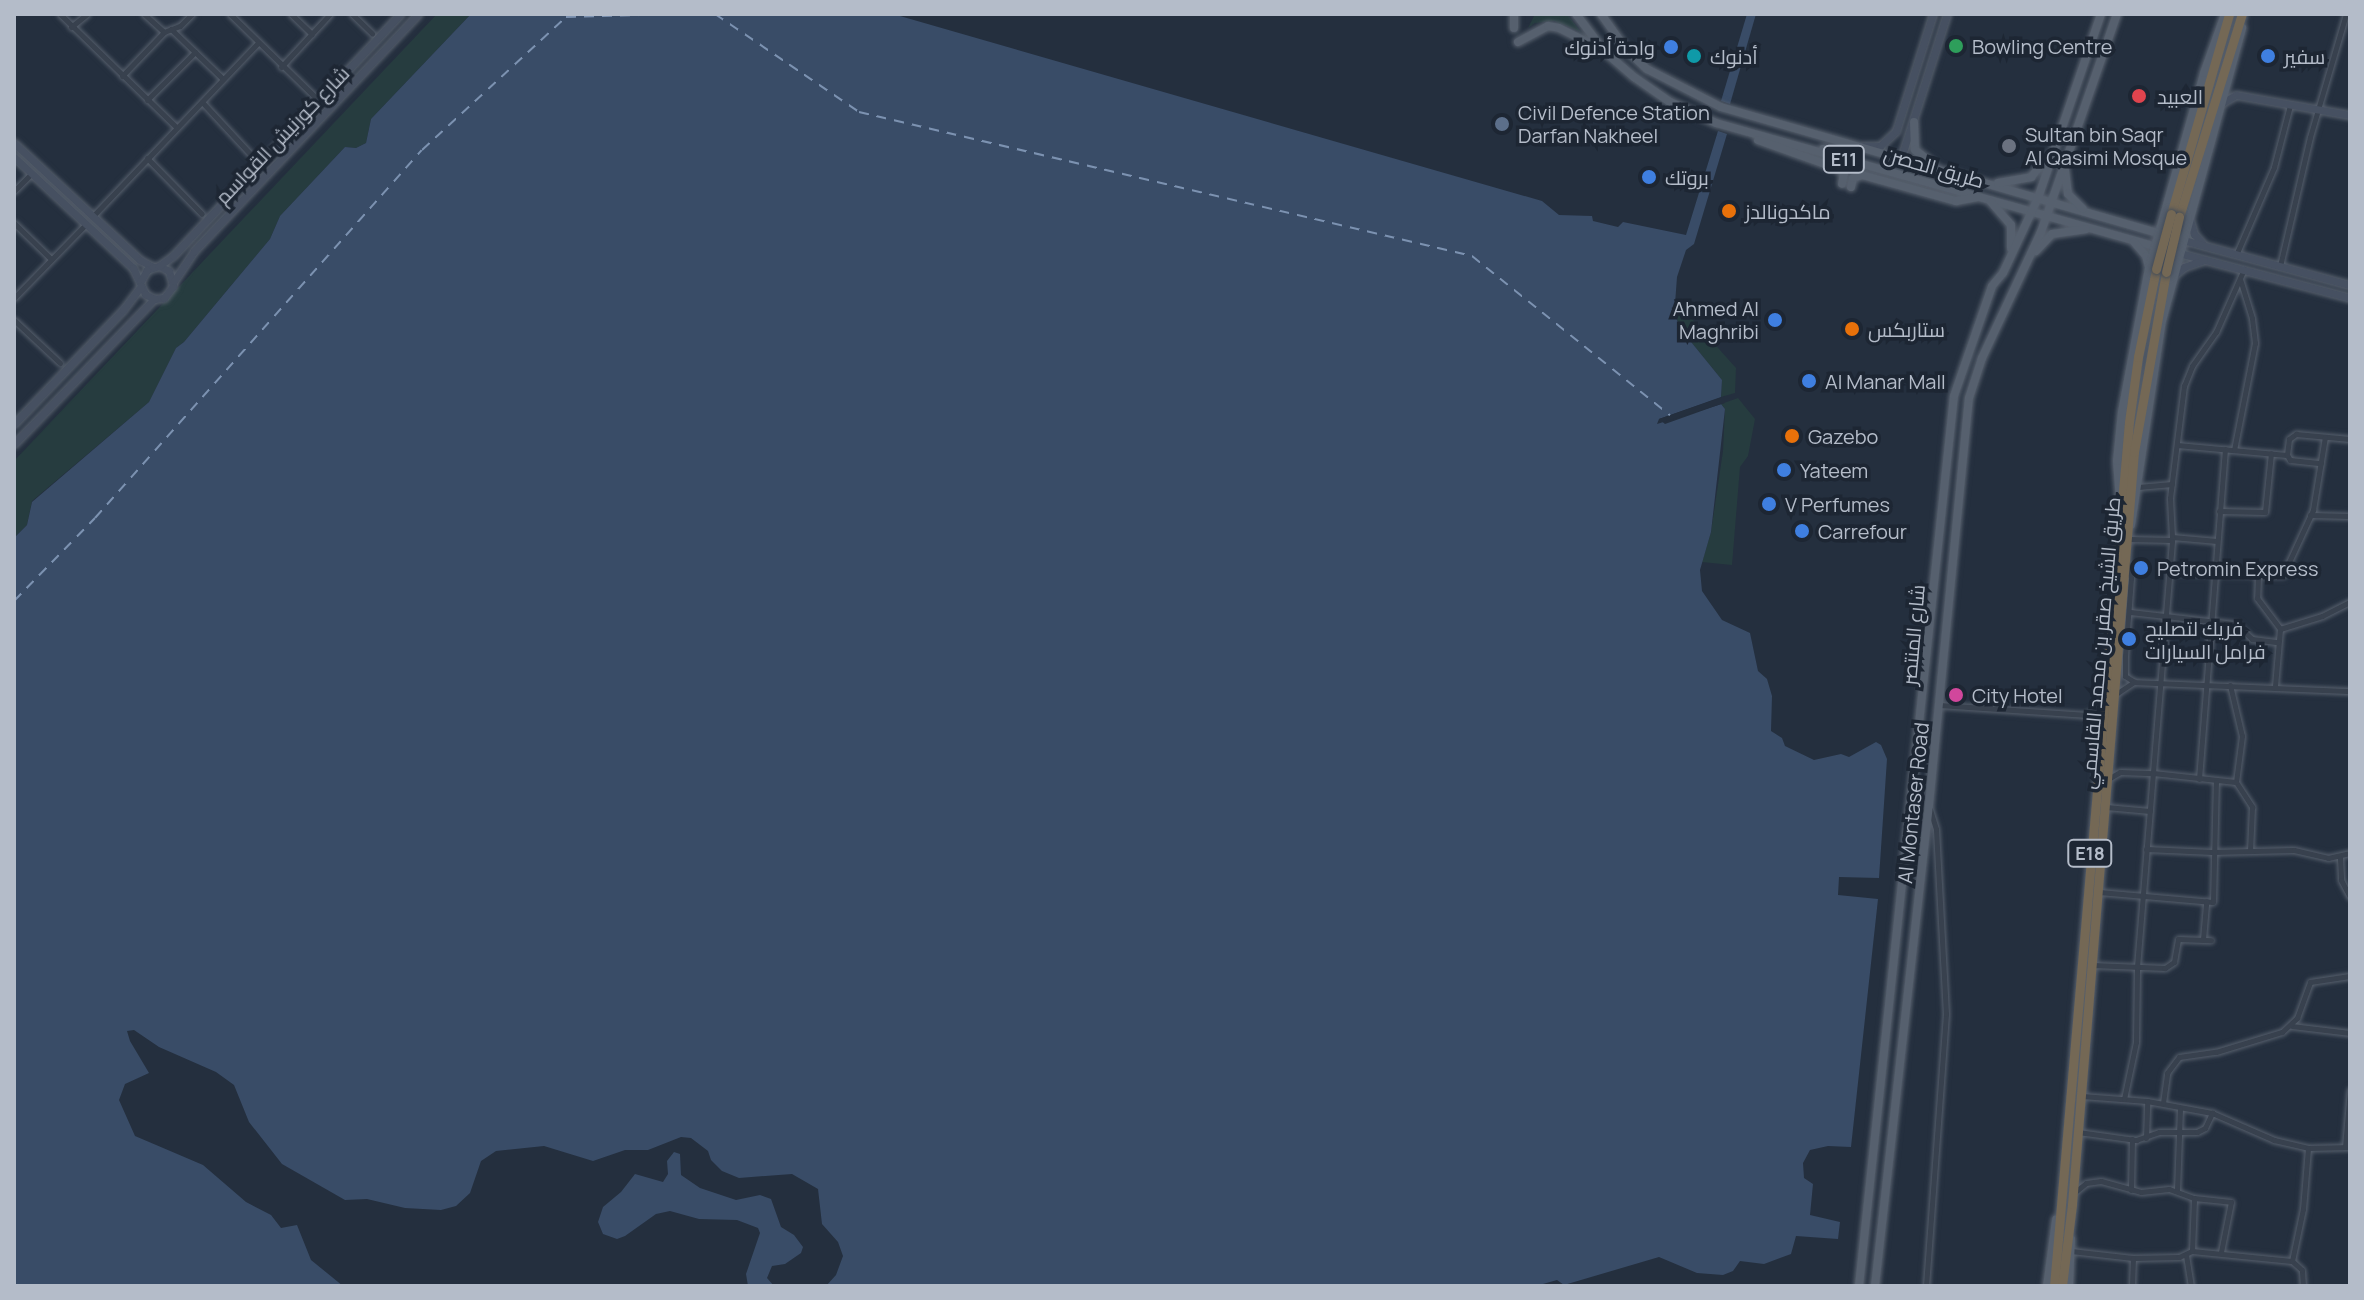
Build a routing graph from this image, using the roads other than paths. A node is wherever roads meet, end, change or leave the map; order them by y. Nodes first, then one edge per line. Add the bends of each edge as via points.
1 (60, 14) edge
2 (87, 14) edge
3 (144, 14) edge
4 (192, 14) edge
5 (230, 14) edge
6 (291, 14) edge
7 (330, 14) edge
8 (352, 14) edge
9 (400, 14) edge
10 (418, 14) edge
11 (1514, 14) edge
12 (1576, 14) edge
13 (1601, 14) edge
14 (1934, 14) edge
15 (2101, 14) edge
16 (2117, 14) edge
17 (2227, 14) edge
18 (2243, 14) edge
19 (2346, 14) edge
20 (1947, 15) edge
21 (71, 27) junction
22 (1514, 28) dead end
23 (171, 29) junction
24 (164, 32) junction
25 (372, 33) dead end
26 (312, 34) junction
27 (1518, 42) dead end
28 (258, 43) junction
29 (1604, 51) junction
30 (195, 52) junction
31 (281, 67) junction
32 (122, 76) junction
33 (223, 79) junction
34 (2227, 85) junction
35 (2236, 95) junction
36 (147, 100) junction
37 (318, 100) junction
38 (202, 102) junction
39 (2222, 103) junction
40 (2290, 105) junction
41 (2319, 110) junction
42 (2350, 115) edge
43 (1914, 122) junction
44 (176, 127) junction
45 (1748, 133) junction
46 (14, 143) edge
47 (1856, 145) junction
48 (1806, 149) junction
49 (2055, 149) junction
50 (14, 157) edge
51 (147, 158) junction
52 (254, 158) dead end
53 (1901, 158) junction
54 (2065, 163) junction
55 (1948, 172) junction
56 (31, 174) junction
57 (1984, 182) junction
58 (14, 191) edge
59 (1984, 198) junction
60 (2038, 198) junction
61 (2051, 202) junction
62 (2032, 212) junction
63 (2087, 212) junction
64 (202, 214) dead end
65 (93, 216) junction
66 (2046, 216) junction
67 (2175, 216) junction
68 (14, 223) edge
69 (87, 224) junction
70 (2139, 228) junction
71 (2093, 229) junction
72 (2158, 233) junction
73 (2130, 239) junction
74 (2183, 240) junction
75 (2155, 246) junction
76 (2207, 247) junction
77 (2179, 253) junction
78 (2236, 255) junction
79 (51, 259) junction
80 (2206, 260) junction
81 (156, 267) junction
82 (2280, 267) junction
83 (2244, 269) junction
84 (2161, 272) junction
85 (2003, 273) junction
86 (2019, 279) junction
87 (2240, 279) junction
88 (174, 281) junction
89 (141, 283) junction
90 (2350, 285) edge
91 (14, 298) edge
92 (2350, 298) edge
93 (154, 299) junction
94 (14, 320) edge
95 (60, 363) dead end
96 (1954, 396) junction
97 (14, 424) edge
98 (1965, 428) junction
99 (2325, 437) junction
100 (2350, 439) edge
101 (14, 444) edge
102 (2177, 445) junction
103 (2225, 449) junction
104 (2234, 450) junction
105 (2271, 453) junction
106 (2287, 455) junction
107 (2321, 463) junction
108 (2172, 484) junction
109 (2137, 487) junction
110 (2219, 511) junction
111 (2310, 515) junction
112 (2350, 516) edge
113 (2127, 536) junction
114 (2172, 539) junction
115 (2217, 541) junction
116 (2125, 560) junction
117 (2170, 572) junction
118 (2258, 575) junction
119 (2213, 576) junction
120 (2350, 596) edge
121 (2350, 602) edge
122 (2130, 612) junction
123 (2166, 615) junction
124 (2209, 620) junction
125 (2280, 629) junction
126 (2278, 642) junction
127 (2118, 646) junction
128 (2125, 656) junction
129 (2134, 682) junction
130 (2161, 682) junction
131 (2204, 684) junction
132 (2230, 685) junction
133 (2275, 686) junction
134 (2350, 691) edge
135 (2114, 696) junction
136 (1939, 705) junction
137 (2102, 707) junction
138 (2084, 715) junction
139 (2100, 731) junction
140 (2109, 761) junction
141 (2120, 772) junction
142 (2153, 773) junction
143 (2199, 779) junction
144 (2107, 780) junction
145 (2216, 782) junction
146 (2236, 782) junction
147 (1929, 805) junction
148 (2105, 807) junction
149 (2150, 811) junction
150 (2146, 849) junction
151 (2250, 851) junction
152 (2212, 852) junction
153 (2350, 853) edge
154 (2340, 858) junction
155 (2097, 892) junction
156 (2143, 896) junction
157 (2350, 897) edge
158 (2206, 901) junction
159 (2203, 939) junction
160 (2211, 940) dead end
161 (2092, 965) junction
162 (2137, 967) junction
163 (2350, 976) edge
164 (2291, 1026) junction
165 (2350, 1033) edge
166 (2350, 1090) edge
167 (2081, 1096) junction
168 (2124, 1099) junction
169 (2350, 1099) edge
170 (2147, 1101) junction
171 (2163, 1103) junction
172 (2180, 1109) junction
173 (2212, 1113) junction
174 (2078, 1132) junction
175 (2179, 1132) junction
176 (2146, 1138) junction
177 (2132, 1139) junction
178 (2348, 1147) edge
179 (2308, 1148) junction
180 (2075, 1172) junction
181 (2086, 1183) junction
182 (2131, 1190) junction
183 (2177, 1190) junction
184 (2194, 1198) junction
185 (2060, 1200) junction
186 (2073, 1200) junction
187 (2071, 1251) junction
188 (2221, 1252) junction
189 (2189, 1253) junction
190 (2133, 1258) junction
191 (2292, 1261) junction
192 (1859, 1286) edge
193 (1875, 1286) edge
194 (1926, 1286) edge
195 (2047, 1286) edge
196 (2054, 1286) edge
197 (2062, 1286) edge
198 (2069, 1286) edge
199 (2132, 1286) edge
200 (2191, 1286) edge
201 (2303, 1286) edge

1 - 21 street
2 - 21 street
3 - 24 street
4 - 23 street
5 - 28 street
6 - 26 street
7 - 26 street
8 - 25 street
9 - 37 main road, شارع كورنيش القواسم
10 - 88 main road, شارع كورنيش القواسم via 194,251
11 - 22 main road
12 - 29 main road, طريق الحصن / E11
13 - 47 main road, طريق الحصن / E11 via 1647,69 1692,94
14 - 20 main road via 1938,23
14 - 47 main road via 1891,140 1880,146
15 - 49 main road, شارع المنتصر
16 - 54 main road, Al Montaser Road
17 - 67 highway, طريق الشيخ صقر بن محمد القاسمي / E18
18 - 34 main road
18 - 67 highway, طريق الشيخ صقر بن محمد القاسمي / E18
19 - 41 street
20 - 43 main road
21 - 32 street
23 - 24 street
23 - 30 street
24 - 32 street
26 - 31 street
27 - 29 main road via 1548,26
28 - 31 street
28 - 33 street
29 - 45 main road, طريق الحصن / E11 via 1670,102
30 - 33 street
30 - 36 street
31 - 37 street
32 - 36 street
33 - 38 street
34 - 35 main road
34 - 39 main road
35 - 39 main road
35 - 40 main road
36 - 44 street
37 - 81 main road, شارع كورنيش القواسم via 173,256
38 - 44 street
38 - 52 street
39 - 67 main road
40 - 41 main road
40 - 78 street via 2274,167
41 - 42 main road
41 - 82 street
43 - 53 main road
43 - 55 main road via 1915,150
44 - 51 street
45 - 48 main road, طريق الحصن / E11
45 - 59 main road via 1774,148 1842,171 1846,185 1858,175 1956,201
46 - 65 main road
47 - 53 main road, طريق الحصن / E11
48 - 53 main road via 1892,167
48 - 59 main road, طريق الحصن / E11
49 - 57 main road via 2024,181
49 - 60 main road, شارع المنتصر
50 - 56 main road
51 - 64 street
51 - 65 street
53 - 55 main road, طريق الحصن / E11
54 - 61 main road, Al Montaser Road
54 - 63 main road via 2068,194
55 - 57 main road, طريق الحصن / E11
56 - 58 street
56 - 69 main road
57 - 60 main road, طريق الحصن / E11
59 - 62 main road, طريق الحصن / E11
59 - 85 main road via 2004,213 2012,229
60 - 61 main road, طريق الحصن / E11
60 - 62 main road, شارع المنتصر
61 - 63 main road, طريق الحصن / E11
61 - 66 main road, Al Montaser Road
62 - 66 main road, طريق الحصن / E11
62 - 85 main road, شارع المنتصر
63 - 70 main road, طريق الحصن / E11
65 - 81 main road via 140,260
66 - 71 main road, طريق الحصن / E11
66 - 86 main road, Al Montaser Road
67 - 70 main road
67 - 72 main road
67 - 74 main road
67 - 76 main road
67 - 84 highway, طريق الشيخ صقر بن محمد القاسمي / E18, bridge
68 - 79 street
69 - 79 street
69 - 89 main road via 133,268
70 - 72 main road, طريق الحصن / E11
71 - 73 main road, طريق الحصن / E11
71 - 86 main road via 2052,234
72 - 74 main road, طريق الحصن / E11
72 - 75 main road
73 - 75 main road, طريق الحصن / E11
73 - 84 main road
74 - 76 main road
74 - 77 main road
75 - 77 main road, طريق الحصن / E11
75 - 84 main road
76 - 78 main road
77 - 80 main road
77 - 84 main road
78 - 82 main road
79 - 91 street
80 - 83 main road
80 - 84 main road
81 - 88 main road via 169,271
81 - 89 main road
82 - 90 main road
83 - 87 street
83 - 92 main road
84 - 109 main road
84 - 113 highway, طريق الشيخ صقر بن محمد القاسمي / E18
84 - 137 highway, طريق الشيخ صقر بن محمد القاسمي / E18 via 2138,357
85 - 96 main road, شارع المنتصر via 1992,286
86 - 98 main road, Al Montaser Road via 1982,358
87 - 102 street via 2216,332 2186,376
87 - 104 street via 2255,343
88 - 93 main road via 168,295
89 - 93 main road
89 - 97 main road via 123,310
93 - 101 main road
94 - 95 street
96 - 98 main road via 1962,397
96 - 192 main road, شارع المنتصر
98 - 136 main road, Al Montaser Road
99 - 100 street
99 - 106 street via 2293,435
99 - 107 street
102 - 103 street
102 - 108 street
103 - 104 street
103 - 110 street
104 - 105 street
105 - 106 street
105 - 110 street via 2265,512
106 - 107 street via 2290,460
107 - 111 street
108 - 109 street
108 - 114 street
109 - 113 main road
110 - 115 street
111 - 112 street
111 - 118 street via 2283,575
113 - 114 street
113 - 116 highway, طريق الشيخ صقر بن محمد القاسمي / E18
114 - 115 street
114 - 117 street
115 - 119 street
116 - 122 street via 2131,574
116 - 127 highway, طريق الشيخ صقر بن محمد القاسمي / E18
117 - 119 street
117 - 123 street
118 - 119 street
118 - 125 street via 2257,598
119 - 124 street
120 - 121 street
121 - 125 street
122 - 123 street
122 - 128 street
123 - 124 street
123 - 130 street
124 - 126 street via 2236,624 2252,639
124 - 131 street
125 - 126 street
126 - 133 street
127 - 128 street
127 - 135 highway, طريق الشيخ صقر بن محمد القاسمي / E18
128 - 129 street via 2125,676
129 - 130 street
129 - 135 street
130 - 131 street
130 - 142 street
131 - 132 street
131 - 143 street
132 - 133 street
132 - 146 street via 2242,736
133 - 134 street
135 - 140 highway, طريق الشيخ صقر بن محمد القاسمي / E18
136 - 138 street
136 - 147 main road, Al Montaser Road
137 - 138 street
137 - 139 highway, طريق الشيخ صقر بن محمد القاسمي / E18
138 - 139 street
139 - 185 highway, طريق الشيخ صقر بن محمد القاسمي / E18
140 - 141 street
140 - 144 highway, طريق الشيخ صقر بن محمد القاسمي / E18
141 - 142 street
141 - 144 street
142 - 143 street
142 - 149 street
143 - 145 street
144 - 148 highway, طريق الشيخ صقر بن محمد القاسمي / E18
145 - 146 street
145 - 152 street
146 - 151 street via 2252,807
147 - 193 main road, Al Montaser Road
147 - 194 street via 1936,829 1946,1014
148 - 149 street
148 - 155 highway, طريق الشيخ صقر بن محمد القاسمي / E18
149 - 150 street
150 - 152 street
150 - 156 street
151 - 152 street
151 - 154 street via 2294,850
152 - 158 street via 2213,902
153 - 154 street
154 - 157 street via 2341,880
155 - 156 street
155 - 161 highway, طريق الشيخ صقر بن محمد القاسمي / E18
156 - 158 street
156 - 162 street
158 - 159 street
159 - 160 street
159 - 162 street via 2178,939 2169,967
161 - 162 street
161 - 167 highway, طريق الشيخ صقر بن محمد القاسمي / E18
162 - 168 street via 2136,1042
163 - 164 street via 2310,982
164 - 165 street
164 - 171 street via 2216,1052 2179,1057 2167,1073
166 - 169 street
167 - 168 street
167 - 174 highway, طريق الشيخ صقر بن محمد القاسمي / E18
168 - 170 street
169 - 178 street
170 - 171 street
170 - 176 street
171 - 172 street
172 - 173 street
172 - 175 street
173 - 175 street via 2202,1131
173 - 179 street via 2274,1140
174 - 177 street
174 - 180 highway, طريق الشيخ صقر بن محمد القاسمي / E18
175 - 176 street
175 - 183 street
176 - 177 street
177 - 182 street
178 - 179 street
179 - 191 street
180 - 181 street
180 - 186 highway, طريق الشيخ صقر بن محمد القاسمي / E18
181 - 182 street via 2108,1181
181 - 186 street
182 - 183 street
183 - 184 street
184 - 188 street via 2231,1202
184 - 189 street
185 - 195 main road
185 - 196 highway, طريق الشيخ صقر بن محمد القاسمي / E18
186 - 187 main road
186 - 197 highway, طريق الشيخ صقر بن محمد القاسمي / E18
187 - 190 street
187 - 198 main road
188 - 189 street
188 - 191 street
189 - 190 street
189 - 200 street
190 - 199 street
191 - 201 street via 2302,1270

